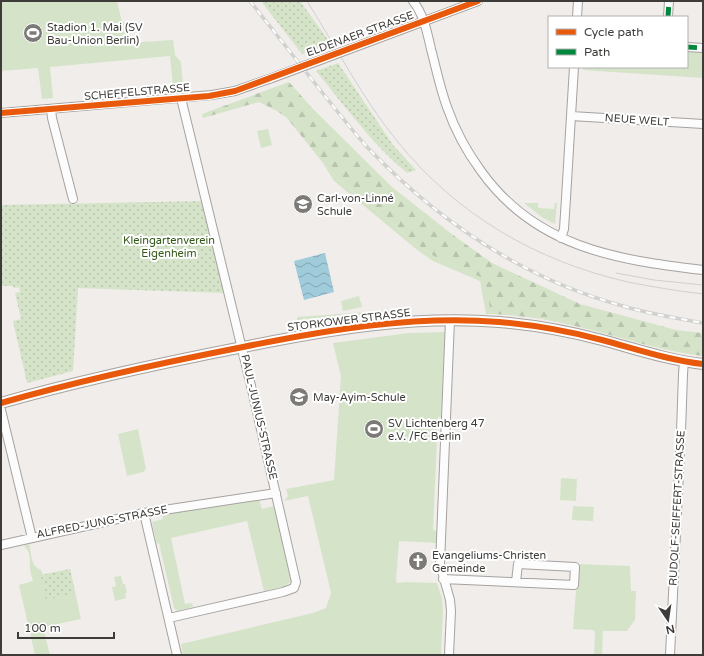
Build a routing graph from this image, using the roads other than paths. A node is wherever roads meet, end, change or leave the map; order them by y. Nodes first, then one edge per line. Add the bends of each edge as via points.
1 (413, 1) edge
2 (478, 1) edge
3 (578, 1) edge
4 (669, 1) edge
5 (577, 16) edge
6 (668, 16) edge
7 (424, 21) junction
8 (688, 47) edge
9 (703, 48) edge
10 (574, 68) edge
11 (272, 78) joint
12 (182, 98) junction
13 (51, 109) junction
14 (1, 113) edge
15 (571, 116) junction
16 (703, 124) edge
17 (73, 199) dead end
18 (561, 238) junction
19 (703, 270) edge
20 (450, 320) junction
21 (242, 347) junction
22 (684, 361) junction
23 (703, 364) edge
24 (1, 403) edge
25 (1, 410) edge
26 (276, 493) junction
27 (144, 512) junction
28 (32, 538) junction
29 (1, 545) edge
30 (443, 579) junction
31 (516, 582) junction
32 (169, 618) junction
33 (177, 655) edge
34 (449, 655) edge
35 (670, 655) edge

1 - 7 street
2 - 7 street, ELDENAER STRASSE
3 - 5 street
4 - 6 street
7 - 11 street, ELDENAER STRASSE, bridge
7 - 18 street via 446,105 459,137 472,158 507,202 531,221
8 - 9 street
10 - 15 street
11 - 12 street, SCHEFFELSTRASSE via 223,94
12 - 13 street, SCHEFFELSTRASSE
12 - 21 street, PAUL-JUNIUS-STRASSE
13 - 14 street, SCHEFFELSTRASSE
13 - 17 street
15 - 16 street, NEUE WELT
15 - 18 street via 564,229
18 - 19 street via 597,251 649,264
20 - 21 main road, STORKOWER STRASSE via 376,325 300,335
20 - 22 main road, STORKOWER STRASSE via 505,322 560,330
20 - 30 street via 440,545
21 - 24 main road, STORKOWER STRASSE via 144,367
21 - 26 street, PAUL-JUNIUS-STRASSE
22 - 23 main road, STORKOWER STRASSE
22 - 35 street, RUDOLF-SEIFFERT-STRASSE
25 - 28 street, ALFRED-JUNG-STRASSE
26 - 27 street, ALFRED-JUNG-STRASSE
26 - 32 street, PAUL-JUNIUS-STRASSE via 296,582 294,588
27 - 28 street, ALFRED-JUNG-STRASSE
27 - 32 street
28 - 29 street
30 - 31 street
30 - 34 street via 451,611
31 - 31 street via 574,585 575,567 518,564
32 - 33 street

